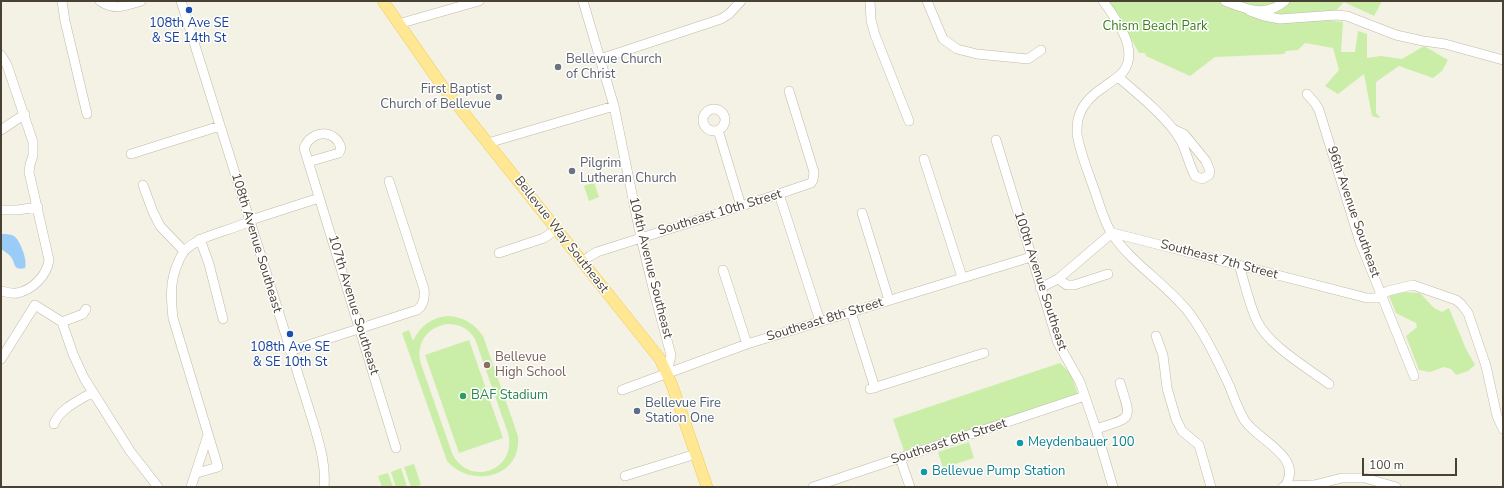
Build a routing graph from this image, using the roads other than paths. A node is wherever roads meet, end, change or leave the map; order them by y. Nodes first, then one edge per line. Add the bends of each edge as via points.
1 (62, 1) edge
2 (100, 1) edge
3 (141, 1) edge
4 (181, 1) edge
5 (383, 1) edge
6 (479, 1) edge
7 (583, 1) edge
8 (741, 1) edge
9 (870, 1) edge
10 (927, 1) edge
11 (1104, 1) edge
12 (1225, 1) edge
13 (1286, 1) edge
14 (1250, 11) junction
15 (398, 24) junction
16 (1041, 50) dead end
17 (1, 55) edge
18 (600, 59) junction
19 (1503, 60) edge
20 (1118, 77) junction
21 (789, 91) dead end
22 (1307, 94) dead end
23 (614, 106) junction
24 (25, 114) junction
25 (88, 114) dead end
26 (909, 121) dead end
27 (220, 126) junction
28 (1173, 128) junction
29 (1, 130) edge
30 (718, 130) dead end
31 (996, 140) dead end
32 (488, 143) junction
33 (130, 154) dead end
34 (924, 159) dead end
35 (308, 162) dead end
36 (389, 181) dead end
37 (143, 185) dead end
38 (779, 194) junction
39 (319, 198) junction
40 (741, 206) junction
41 (38, 207) junction
42 (1, 210) edge
43 (862, 213) dead end
44 (249, 221) junction
45 (557, 229) junction
46 (1112, 234) junction
47 (641, 238) junction
48 (200, 239) junction
49 (184, 251) junction
50 (499, 253) dead end
51 (1031, 257) junction
52 (582, 262) junction
53 (1239, 265) junction
54 (724, 270) dead end
55 (1108, 274) dead end
56 (962, 277) junction
57 (1058, 279) junction
58 (1040, 288) junction
59 (1, 291) edge
60 (1381, 295) junction
61 (889, 300) junction
62 (86, 309) dead end
63 (851, 312) junction
64 (223, 319) dead end
65 (820, 321) junction
66 (62, 322) junction
67 (360, 329) junction
68 (1156, 336) dead end
69 (747, 344) junction
70 (290, 351) junction
71 (984, 353) dead end
72 (1, 359) edge
73 (667, 373) junction
74 (1414, 376) dead end
75 (1120, 383) dead end
76 (1330, 384) dead end
77 (622, 390) dead end
78 (93, 392) junction
79 (1085, 396) junction
80 (54, 424) dead end
81 (1096, 429) junction
82 (1503, 429) edge
83 (208, 436) junction
84 (396, 448) dead end
85 (696, 454) junction
86 (900, 458) junction
87 (197, 473) junction
88 (625, 476) dead end
89 (1284, 486) edge
90 (156, 487) edge
91 (192, 487) edge
92 (324, 487) edge
93 (707, 487) edge
94 (813, 487) edge
95 (910, 487) edge
96 (1113, 487) edge
97 (1211, 487) edge
98 (1396, 487) edge

1 - 25 street
2 - 3 street via 112,7
4 - 27 street, 108th Avenue Southeast
5 - 15 main road, Bellevue Way Southeast
6 - 15 street
7 - 18 street, 104th Avenue Southeast
8 - 18 street via 721,19
9 - 26 street via 875,34
10 - 16 street via 943,39 957,49 977,54 1028,59
11 - 20 street via 1119,25 1128,47 1127,66
12 - 14 street
13 - 14 street via 1273,8
14 - 19 street via 1280,19 1347,16 1396,35 1446,44
15 - 32 main road, Bellevue Way Southeast via 443,87
17 - 24 street
18 - 23 street, 104th Avenue Southeast
20 - 28 street
20 - 46 street via 1088,100 1077,124 1082,152
21 - 38 street, Southeast 10th Street via 814,172 813,180 808,185
22 - 60 street, 96th Avenue Southeast via 1318,110 1360,242
23 - 32 street
23 - 47 street, 104th Avenue Southeast
24 - 29 street
24 - 41 street via 33,142 30,172
27 - 33 street
27 - 44 street, 108th Avenue Southeast
28 - 28 street via 1184,134 1206,161 1209,175 1202,179 1195,176 1185,149
30 - 40 street
31 - 51 street, 100th Avenue Southeast
32 - 45 main road, Bellevue Way Southeast
34 - 56 street
35 - 39 street, 107th Avenue Southeast
36 - 67 street via 424,289 423,303 416,310
37 - 49 street via 160,226
38 - 40 street, Southeast 10th Street
38 - 65 street
39 - 44 street
39 - 67 street, 107th Avenue Southeast
40 - 47 street, Southeast 10th Street
41 - 42 street
41 - 59 street via 48,255 46,271 36,283 22,292 10,294
43 - 61 street
44 - 48 street
44 - 70 street, 108th Avenue Southeast
45 - 50 street via 544,238
45 - 52 main road, Bellevue Way Southeast
46 - 53 street, Southeast 7th Street
46 - 57 street
46 - 89 street via 1133,259 1174,297 1200,329 1246,422 1288,462 1290,476
47 - 52 street, Southeast 10th Street via 597,252
47 - 73 street, 104th Avenue Southeast via 671,355
48 - 49 street
48 - 64 street
49 - 83 street via 172,277 173,318
51 - 56 street, Southeast 8th Street
51 - 58 street, 100th Avenue Southeast
52 - 73 main road, Bellevue Way Southeast via 660,359
53 - 60 street, Southeast 7th Street via 1367,298
53 - 76 street via 1257,321 1266,335
54 - 69 street
55 - 57 street via 1074,285 1067,285
56 - 61 street, Southeast 8th Street
57 - 58 street
58 - 79 street, 100th Avenue Southeast via 1058,343 1075,370
60 - 74 street, 96th Avenue Southeast
60 - 82 street, Southeast 7th Street via 1413,284 1461,304 1468,313 1486,366
61 - 63 street, Southeast 8th Street
62 - 66 street via 83,314
63 - 65 street, Southeast 8th Street
63 - 71 street via 872,388
65 - 69 street, Southeast 8th Street
66 - 72 street via 35,305
66 - 78 street via 73,354
67 - 70 street
67 - 84 street, 107th Avenue Southeast
68 - 97 street via 1163,355 1167,388 1176,419 1182,430 1199,445
69 - 73 street, Southeast 8th Street
70 - 92 street, 108th Avenue Southeast via 323,457
73 - 77 street, Southeast 8th Street
73 - 85 main road, Bellevue Way Southeast
75 - 81 street via 1128,414 1123,420
78 - 80 street via 61,413
78 - 90 street
79 - 81 street, 100th Avenue Southeast
79 - 86 street, Southeast 6th Street
81 - 96 street, 100th Avenue Southeast
83 - 87 street
83 - 87 street via 218,467
85 - 88 street
85 - 93 main road, Bellevue Way Southeast
86 - 94 street, Southeast 6th Street
86 - 95 street
87 - 91 street
89 - 98 street via 1314,485 1342,478 1364,478

